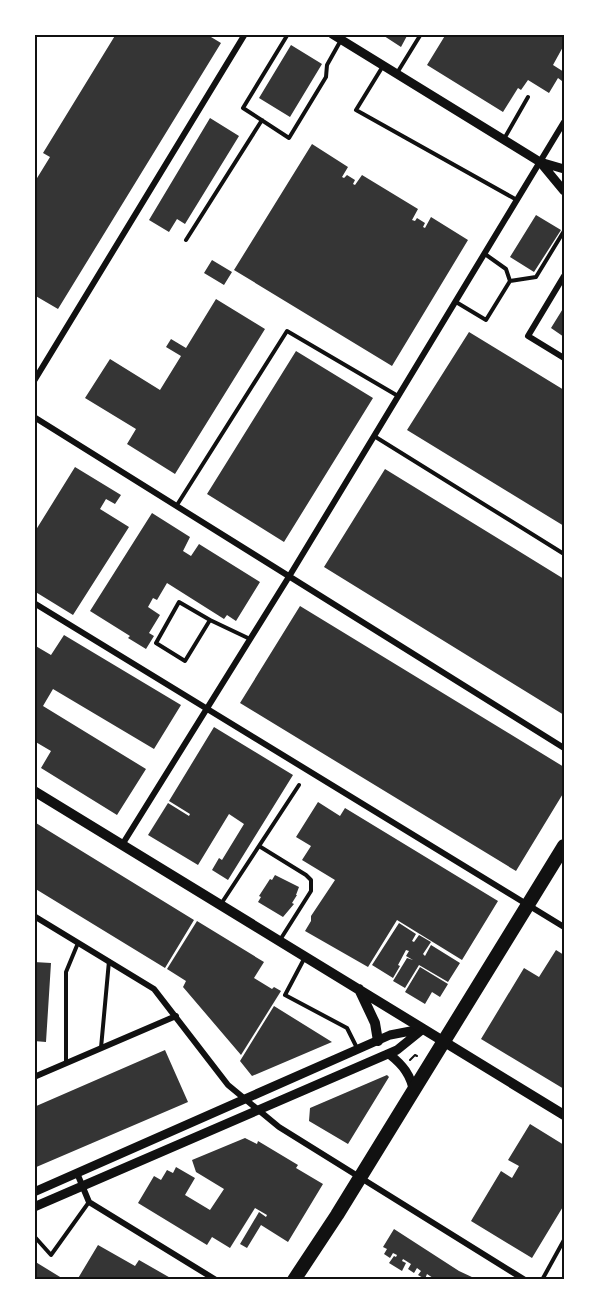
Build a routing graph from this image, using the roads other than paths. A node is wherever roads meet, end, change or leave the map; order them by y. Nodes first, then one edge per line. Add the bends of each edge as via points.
1 (245, 34) edge
2 (288, 34) edge
3 (421, 34) edge
4 (336, 37) edge
5 (383, 66) junction
6 (397, 74) junction
7 (528, 97) dead end
8 (262, 120) junction
9 (564, 122) edge
10 (504, 140) junction
11 (540, 162) junction
12 (564, 169) edge
13 (564, 191) edge
14 (517, 200) junction
15 (564, 231) edge
16 (186, 240) dead end
17 (484, 254) junction
18 (564, 276) edge
19 (510, 281) junction
20 (456, 302) junction
21 (564, 358) edge
22 (34, 381) edge
23 (398, 396) junction
24 (34, 417) edge
25 (374, 436) junction
26 (177, 505) junction
27 (564, 554) edge
28 (290, 576) junction
29 (34, 603) edge
30 (210, 620) junction
31 (250, 639) junction
32 (206, 708) junction
33 (564, 748) edge
34 (299, 785) dead end
35 (34, 791) edge
36 (122, 845) junction
37 (259, 846) junction
38 (564, 846) edge
39 (564, 860) edge
40 (221, 905) junction
41 (529, 905) junction
42 (34, 916) edge
43 (564, 927) edge
44 (280, 940) junction
45 (78, 942) junction
46 (306, 956) junction
47 (109, 960) junction
48 (359, 989) junction
49 (176, 1016) junction
50 (423, 1029) junction
51 (378, 1041) junction
52 (445, 1041) junction
53 (102, 1048) junction
54 (358, 1050) junction
55 (389, 1054) junction
56 (66, 1063) junction
57 (34, 1077) edge
58 (414, 1093) junction
59 (244, 1100) junction
60 (257, 1110) junction
61 (564, 1115) edge
62 (77, 1173) junction
63 (362, 1178) junction
64 (82, 1186) junction
65 (34, 1192) edge
66 (89, 1202) junction
67 (34, 1207) edge
68 (34, 1236) edge
69 (564, 1240) edge
70 (216, 1280) edge
71 (296, 1280) edge
72 (304, 1280) edge
73 (525, 1280) edge
74 (542, 1280) edge

1 - 22 street
2 - 8 lane via 243,108
3 - 6 lane
4 - 5 street
4 - 8 lane via 326,77 289,138
5 - 6 street
5 - 14 lane via 356,110
6 - 10 street
7 - 10 lane
8 - 16 lane
9 - 11 street
10 - 11 street
11 - 12 street
11 - 13 street
11 - 14 street
14 - 17 street
15 - 19 lane via 536,277
17 - 19 lane via 506,269
17 - 20 street
18 - 21 street via 528,336
19 - 20 lane via 486,320
20 - 23 street
23 - 25 street
23 - 26 lane via 287,331
24 - 26 street
25 - 27 lane
25 - 28 street
26 - 28 street
28 - 31 street
28 - 33 street
29 - 32 street
30 - 30 lane via 185,661 156,643 179,602
30 - 31 lane
31 - 32 street
32 - 36 street
32 - 41 street
34 - 37 lane
35 - 36 main road
36 - 40 main road
37 - 40 lane
37 - 44 lane via 311,880 310,891
38 - 41 street
38 - 71 highway
39 - 72 highway
40 - 44 main road
41 - 43 street
41 - 52 street
42 - 45 street
44 - 46 main road
45 - 47 street
45 - 56 lane via 66,972
46 - 48 main road
46 - 54 lane via 285,995 347,1028
47 - 49 street via 154,989
47 - 53 lane
48 - 50 main road
48 - 51 main road via 375,1023
49 - 53 street
49 - 59 street
50 - 51 street
50 - 52 main road
50 - 55 street
51 - 54 street
52 - 58 street
52 - 61 main road
53 - 56 street
54 - 59 street
55 - 58 street via 407,1071
55 - 60 street
56 - 57 street
58 - 63 street
59 - 60 street
59 - 62 street
60 - 63 street
60 - 64 street
62 - 64 street
62 - 65 street
63 - 71 street
63 - 73 street
64 - 66 street
64 - 67 street
66 - 68 lane via 51,1254
66 - 70 street
69 - 74 lane

